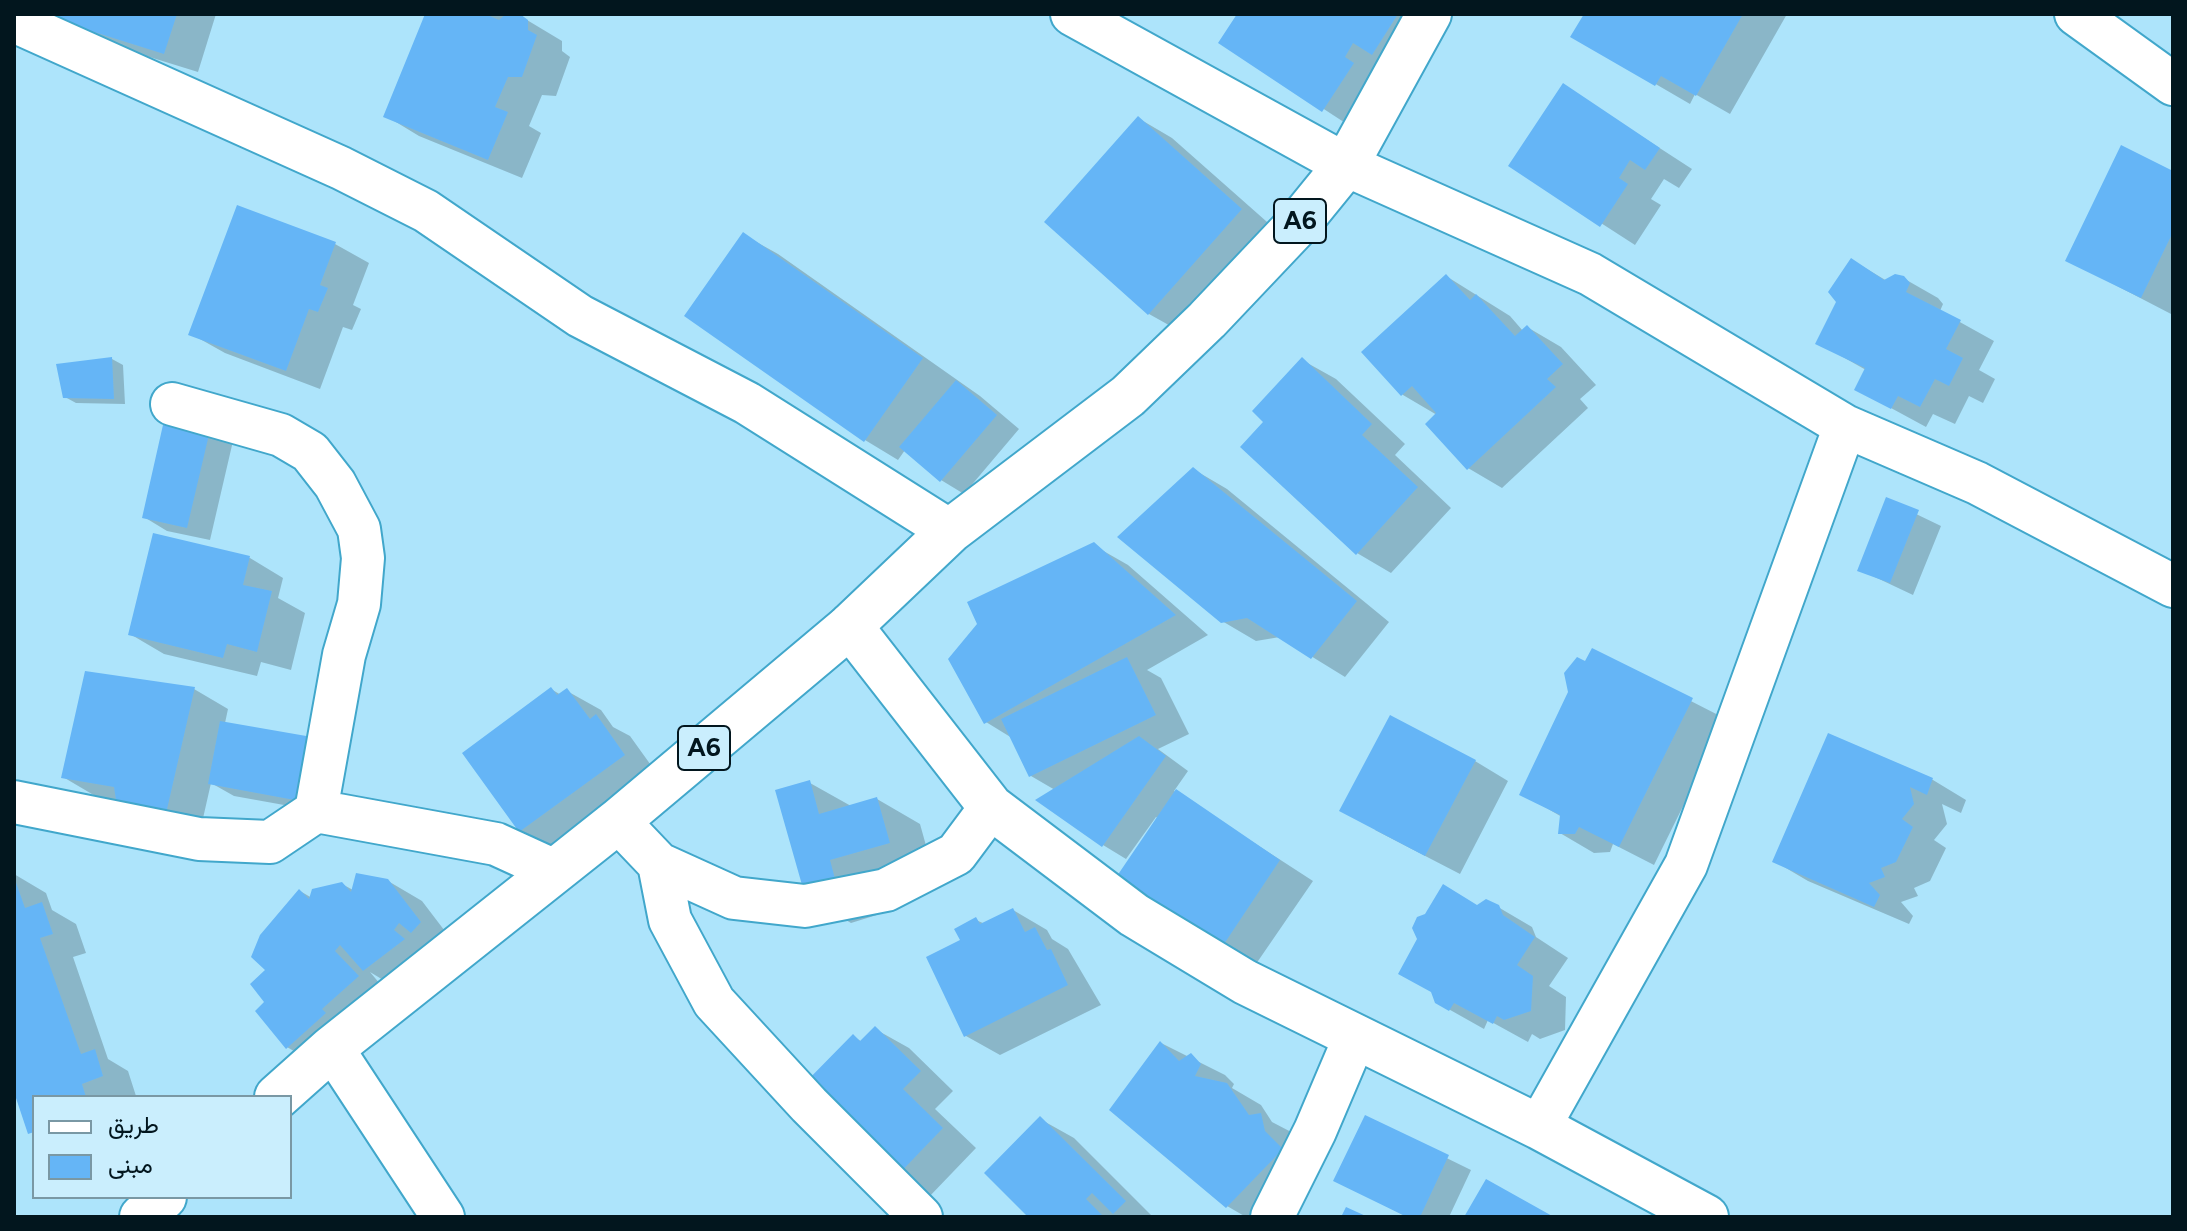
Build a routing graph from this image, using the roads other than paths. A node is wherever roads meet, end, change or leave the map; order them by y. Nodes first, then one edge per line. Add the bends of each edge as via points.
1 (1072, 14) edge
2 (1429, 14) edge
3 (2076, 14) edge
4 (14, 18) edge
5 (2173, 84) edge
6 (1346, 165) junction
7 (172, 404) dead end
8 (1845, 426) junction
9 (950, 531) junction
10 (2173, 586) edge
11 (850, 626) junction
12 (22, 793) edge
13 (991, 807) junction
14 (316, 811) junction
15 (618, 821) junction
16 (659, 864) junction
17 (555, 871) junction
18 (1355, 1037) junction
19 (332, 1048) junction
20 (279, 1095) edge
21 (1539, 1127) junction
22 (162, 1199) edge
23 (142, 1217) edge
24 (443, 1217) edge
25 (921, 1217) edge
26 (1272, 1217) edge
27 (1706, 1217) edge

1 - 6 street
2 - 6 main road, A6
3 - 5 street
4 - 9 street via 426,211 580,316 747,403
6 - 8 street via 1590,274
6 - 9 main road, A6 via 1238,288 1128,396
7 - 14 street via 281,435 310,452 359,529 359,604 344,655
8 - 10 street via 1977,483
8 - 21 street via 1686,865
9 - 11 main road, A6
11 - 13 main road
11 - 15 main road, A6
12 - 14 street via 199,839 270,842
13 - 16 street via 956,854 886,890 805,906 734,898
13 - 18 main road via 1134,915 1245,982
14 - 17 street via 496,844
15 - 16 street
15 - 17 main road, A6
16 - 25 street via 670,920 714,1002
17 - 19 main road, A6
18 - 21 main road
18 - 26 street
19 - 20 main road, A6
19 - 24 street
21 - 27 main road
22 - 23 main road

